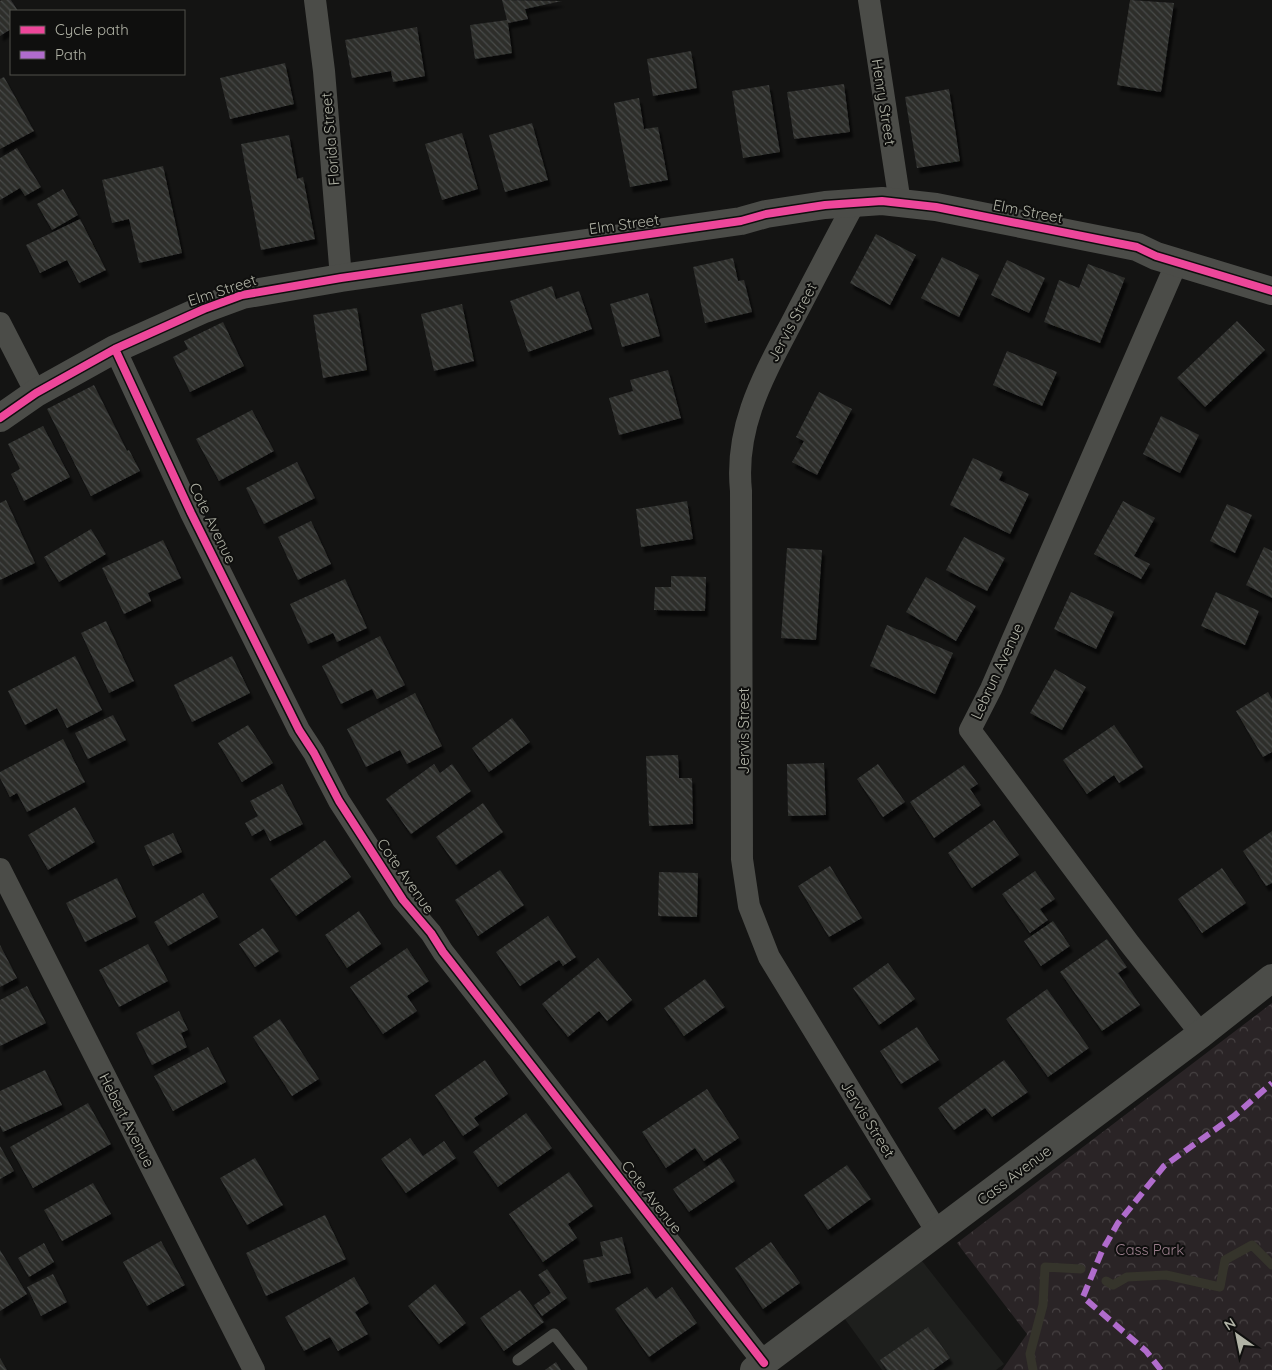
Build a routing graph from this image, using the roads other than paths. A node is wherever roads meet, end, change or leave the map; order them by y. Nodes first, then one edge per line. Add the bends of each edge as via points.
1 (315, 0) edge
2 (869, 0) edge
3 (900, 203) junction
4 (854, 204) junction
5 (1177, 262) junction
6 (341, 278) junction
7 (1272, 291) edge
8 (0, 323) edge
9 (115, 349) junction
10 (36, 393) junction
11 (0, 418) edge
12 (0, 869) edge
13 (1272, 978) edge
14 (1201, 1034) junction
15 (938, 1232) junction
16 (518, 1360) dead end
17 (759, 1366) edge
18 (254, 1370) edge
19 (582, 1370) edge

1 - 6 street, Florida Street
2 - 3 street, Henry Street
3 - 4 street, Elm Street
3 - 5 street, Elm Street via 936,207 1137,247
4 - 6 street, Elm Street via 805,208 741,221
4 - 15 street, Jervis Street via 760,384 743,436 739,466 742,859 749,906 769,957
5 - 7 street, Elm Street
5 - 14 street, Lebrun Avenue via 991,689 970,730
6 - 9 street, Elm Street via 242,295
8 - 10 street
9 - 10 street, Elm Street
9 - 17 street, Cote Avenue via 299,730 339,802 403,900
10 - 11 street, Elm Street
12 - 18 street, Hebert Avenue
13 - 14 street, Cass Avenue
14 - 15 street, Cass Avenue
15 - 17 street, Cass Avenue
16 - 19 lane via 554,1334

